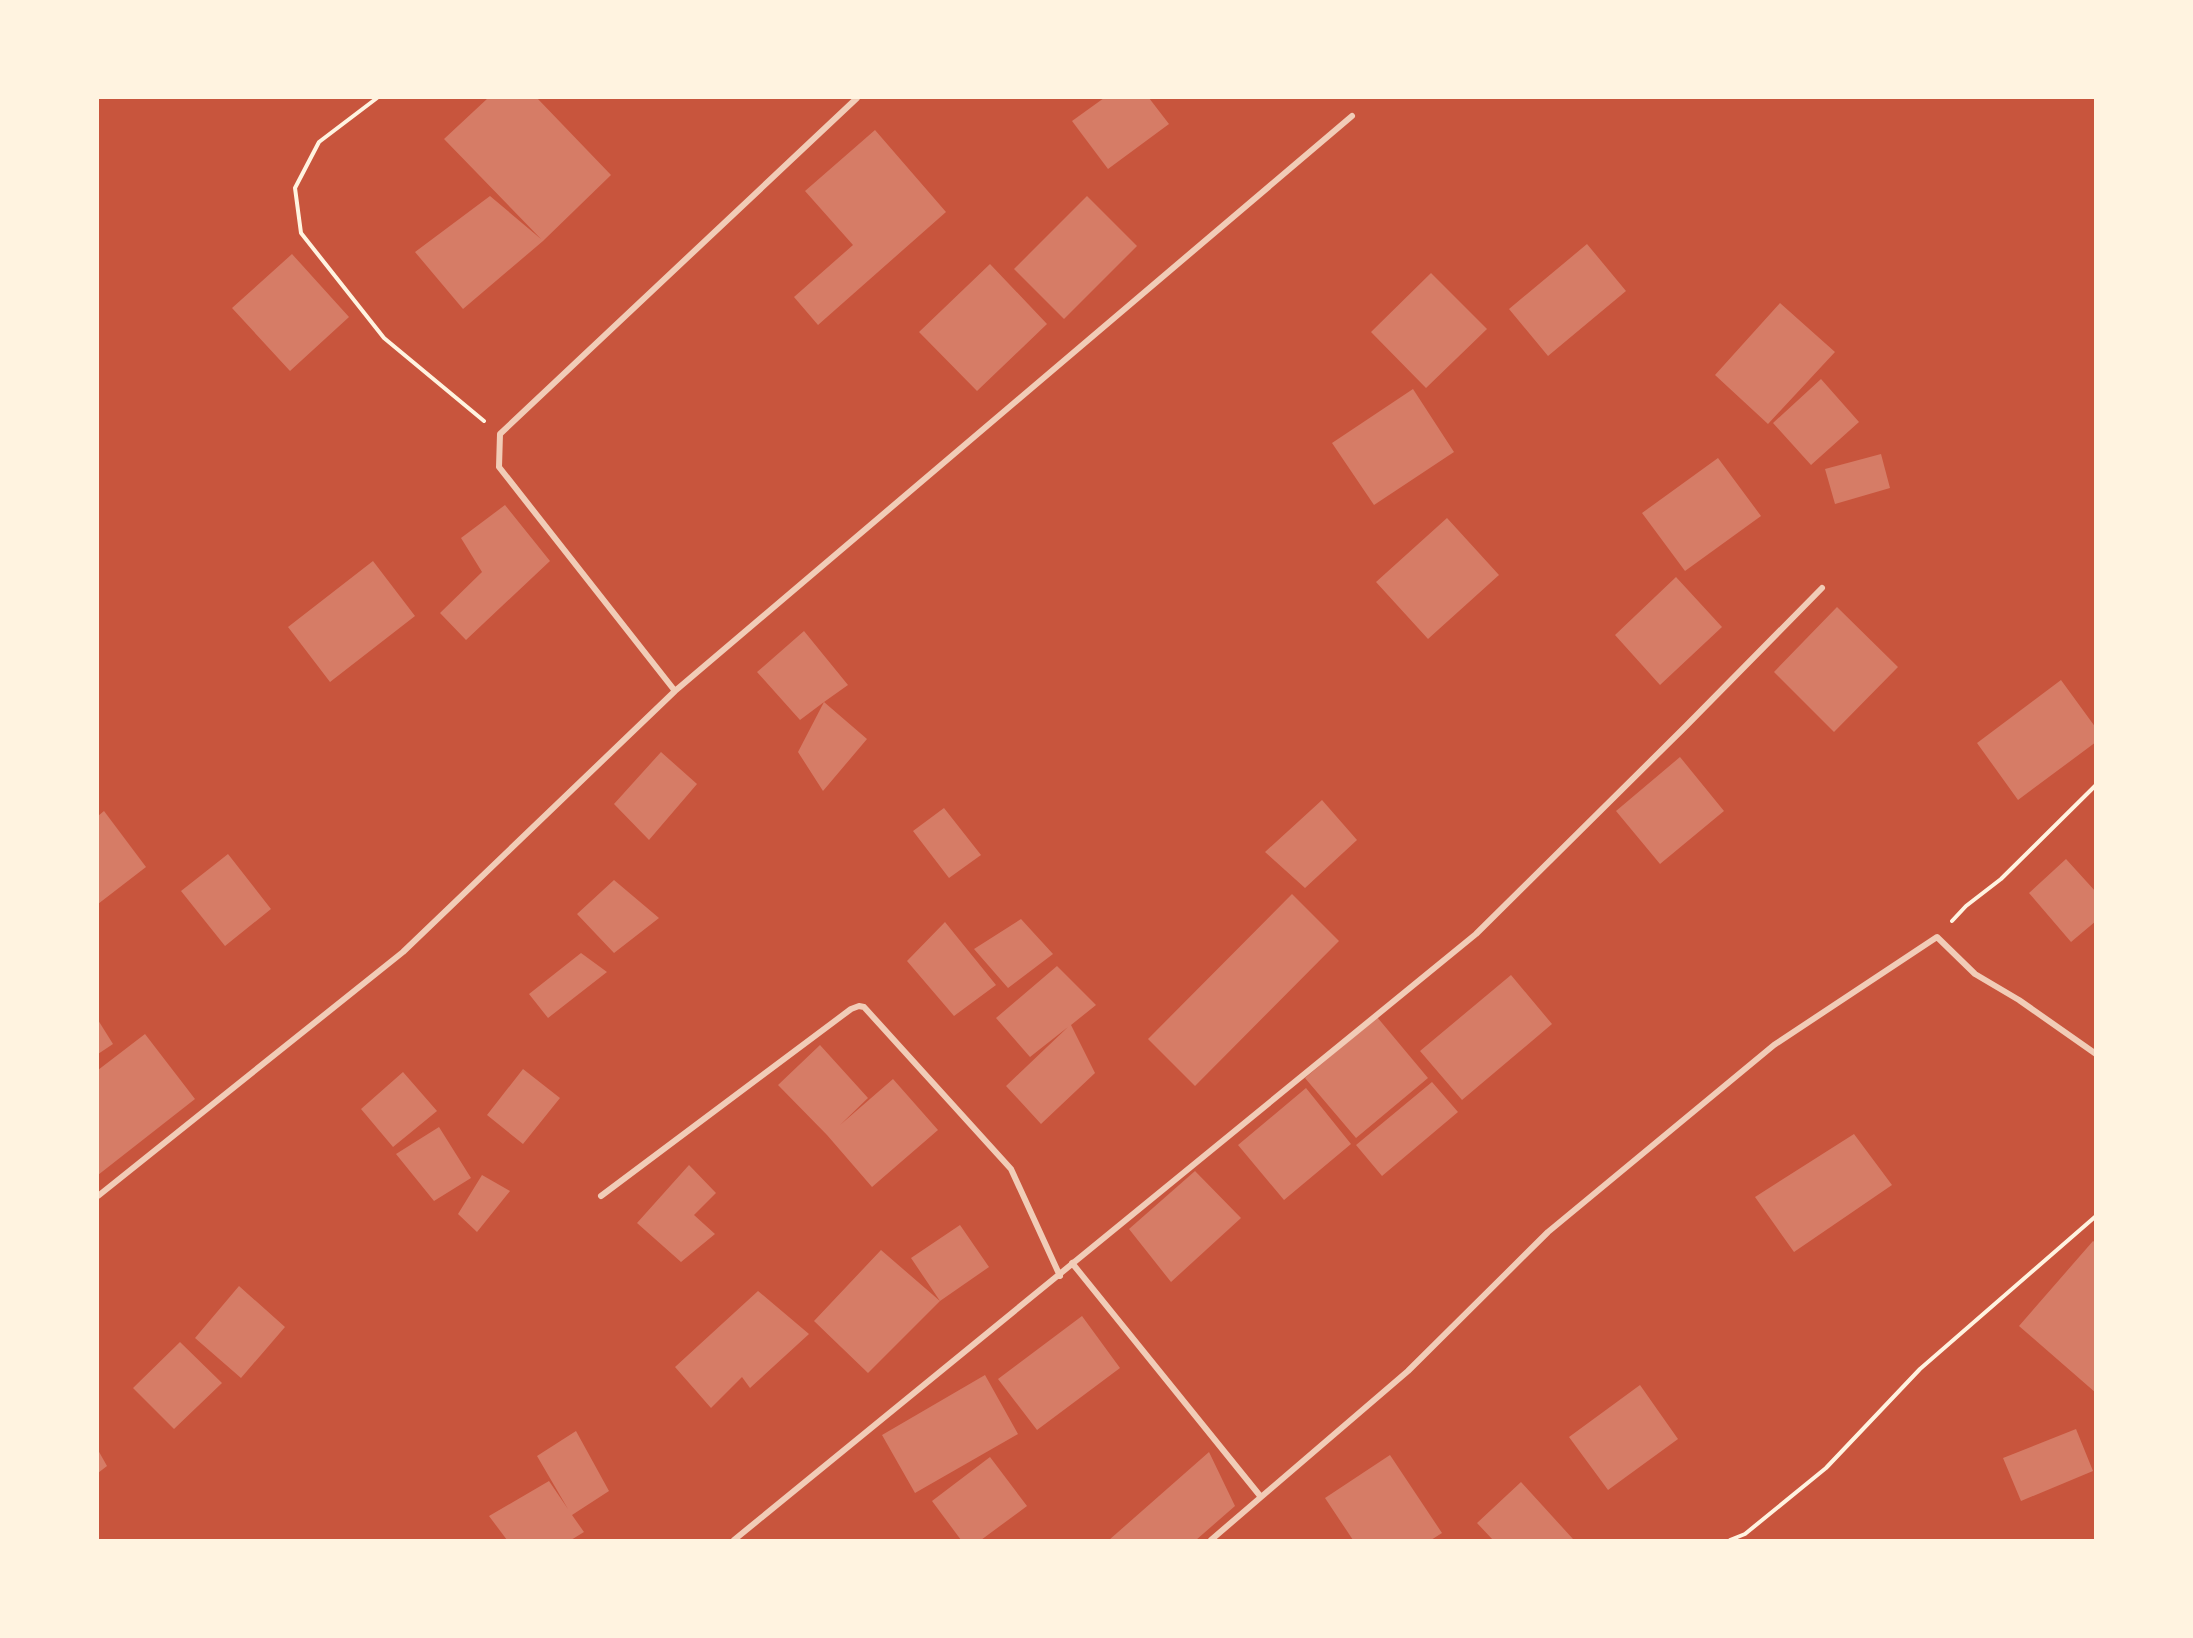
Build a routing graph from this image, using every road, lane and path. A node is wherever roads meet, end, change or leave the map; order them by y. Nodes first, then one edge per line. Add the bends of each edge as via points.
1 (377, 98) edge
2 (857, 98) edge
3 (1353, 116) dead end
4 (500, 434) junction
5 (1822, 588) dead end
6 (675, 691) junction
7 (2096, 785) edge
8 (1936, 937) junction
9 (2096, 1054) edge
10 (98, 1196) edge
11 (601, 1196) dead end
12 (2096, 1216) edge
13 (1072, 1263) junction
14 (1060, 1276) junction
15 (1261, 1497) junction
16 (734, 1540) edge
17 (1211, 1540) edge
18 (1730, 1540) edge

1 - 4 path via 319,142 295,189 301,233 384,338
2 - 4 street
3 - 6 street
4 - 6 street via 499,467
5 - 13 street via 1476,934
6 - 10 street via 403,952
7 - 8 path
8 - 9 street via 1975,974
8 - 15 street via 1746,1067 1548,1232 1408,1371
11 - 14 street via 859,1006 1011,1169
12 - 18 path via 1920,1370 1826,1468 1744,1534
13 - 14 street
13 - 15 street
14 - 16 street
15 - 17 street

